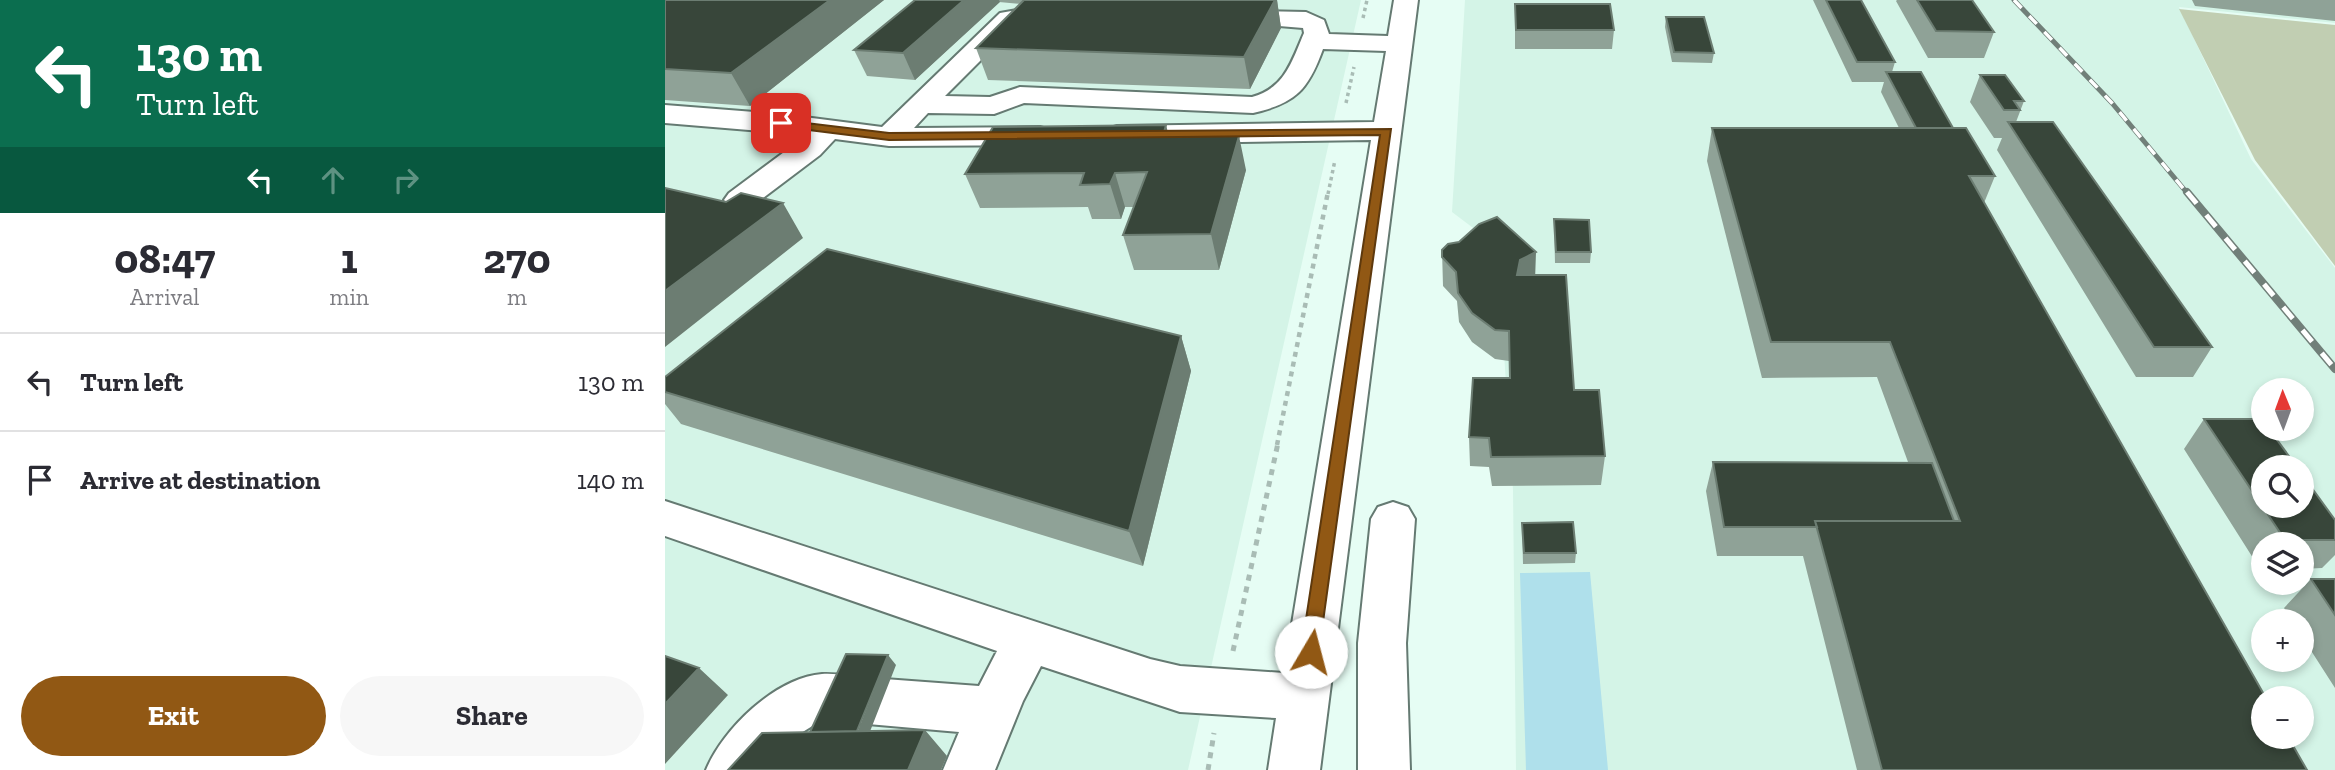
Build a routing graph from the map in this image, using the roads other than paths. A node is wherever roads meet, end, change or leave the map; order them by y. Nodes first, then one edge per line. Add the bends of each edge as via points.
1 (1406, 0) edge
2 (1037, 14) edge
3 (1198, 14) edge
4 (1314, 41) junction
5 (1399, 44) junction
6 (1275, 100) junction
7 (1149, 101) junction
8 (921, 104) junction
9 (665, 114) edge
10 (827, 130) junction
11 (1387, 131) junction
12 (1279, 134) junction
13 (1136, 135) junction
14 (889, 137) junction
15 (740, 200) edge
16 (665, 517) edge
17 (1393, 519) dead end
18 (1028, 641) junction
19 (1305, 697) junction
20 (993, 711) junction
21 (732, 770) edge
22 (969, 770) edge
23 (1294, 770) edge
24 (1384, 770) edge

1 - 5 street
2 - 8 street via 1009,18
3 - 4 street via 1306,19 1315,24
4 - 5 street
4 - 6 street via 1290,92
5 - 11 street
6 - 7 street via 1253,104
6 - 12 street
7 - 8 street via 1020,95 994,106
7 - 13 street
8 - 14 street
9 - 10 street
10 - 14 street
10 - 15 street via 810,149
11 - 12 street
11 - 19 street
12 - 13 street
13 - 14 street
16 - 18 street
17 - 24 street via 1382,643
18 - 19 street via 1180,689
18 - 20 street
19 - 23 street
20 - 21 street via 822,697 783,715
20 - 22 street

